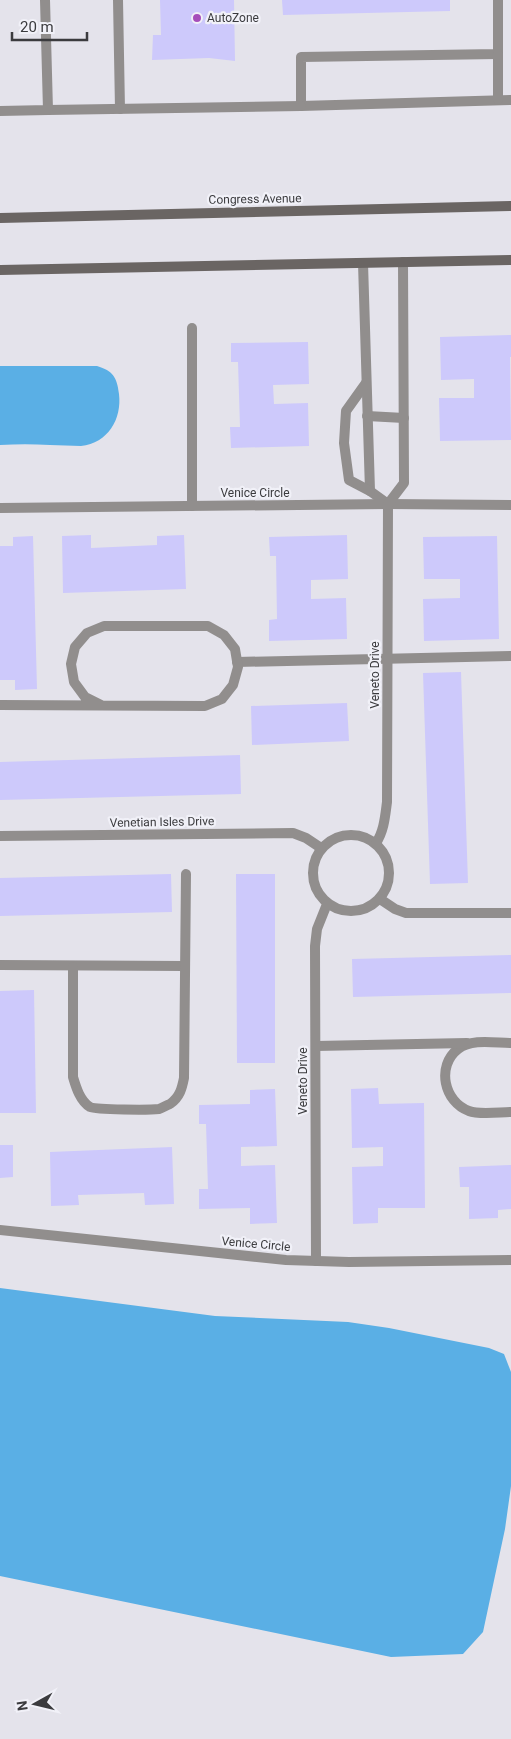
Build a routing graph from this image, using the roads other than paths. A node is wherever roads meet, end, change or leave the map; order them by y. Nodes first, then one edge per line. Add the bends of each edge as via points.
1 (45, 0) edge
2 (118, 0) edge
3 (498, 0) edge
4 (498, 54) junction
5 (498, 100) junction
6 (511, 100) edge
7 (302, 106) junction
8 (120, 109) junction
9 (48, 110) junction
10 (0, 111) edge
11 (511, 206) edge
12 (0, 218) edge
13 (511, 260) edge
14 (403, 262) junction
15 (363, 263) junction
16 (0, 270) edge
17 (192, 328) dead end
18 (366, 383) junction
19 (368, 416) junction
20 (404, 418) junction
21 (370, 491) junction
22 (388, 504) junction
23 (511, 505) edge
24 (192, 506) junction
25 (0, 508) edge
26 (511, 656) edge
27 (388, 658) junction
28 (237, 662) junction
29 (0, 705) edge
30 (101, 705) junction
31 (0, 836) edge
32 (376, 843) junction
33 (321, 848) junction
34 (186, 874) dead end
35 (380, 898) junction
36 (327, 904) junction
37 (511, 913) edge
38 (0, 965) edge
39 (185, 966) junction
40 (73, 967) junction
41 (473, 1042) junction
42 (511, 1043) edge
43 (316, 1046) junction
44 (511, 1112) edge
45 (0, 1230) edge
46 (511, 1260) edge
47 (316, 1261) junction

1 - 9 street
2 - 8 street
3 - 4 street
4 - 5 street
4 - 7 street via 301,57
5 - 6 street
5 - 7 street
7 - 8 street
8 - 9 street
9 - 10 street
11 - 12 street, Congress Avenue
13 - 14 street
14 - 15 street
14 - 20 street
15 - 16 street
15 - 18 street
17 - 24 street
18 - 19 street
18 - 21 street via 346,411 344,443 349,480
19 - 20 street
19 - 21 street
20 - 22 street via 404,483
21 - 22 street
22 - 23 street, Venice Circle
22 - 24 street, Venice Circle
22 - 27 street, Veneto Drive
24 - 25 street, Venice Circle
26 - 27 street
27 - 28 street
27 - 32 street, Veneto Drive via 387,802 385,821
28 - 30 street via 233,685 222,699 205,706
28 - 30 street via 235,649 224,635 208,626 104,626 87,633 75,647 71,664 74,682 85,697
29 - 30 street
31 - 33 street, Venetian Isles Drive via 294,833
32 - 33 street via 362,836 345,835
32 - 35 street via 387,859 389,877
33 - 36 street via 312,870 314,887
34 - 39 street
35 - 36 street via 372,906 356,912 339,910
35 - 37 street via 406,913
36 - 43 street, Veneto Drive via 317,929 315,946
38 - 40 street
39 - 40 street
39 - 40 street via 184,1078 180,1094 170,1104 159,1108 102,1109 90,1107 82,1100 73,1077
41 - 42 street
41 - 43 street
41 - 44 street via 458,1049 448,1061 444,1076 447,1092 457,1105 470,1112
43 - 47 street, Veneto Drive
45 - 47 street, Venice Circle
46 - 47 street, Venice Circle

